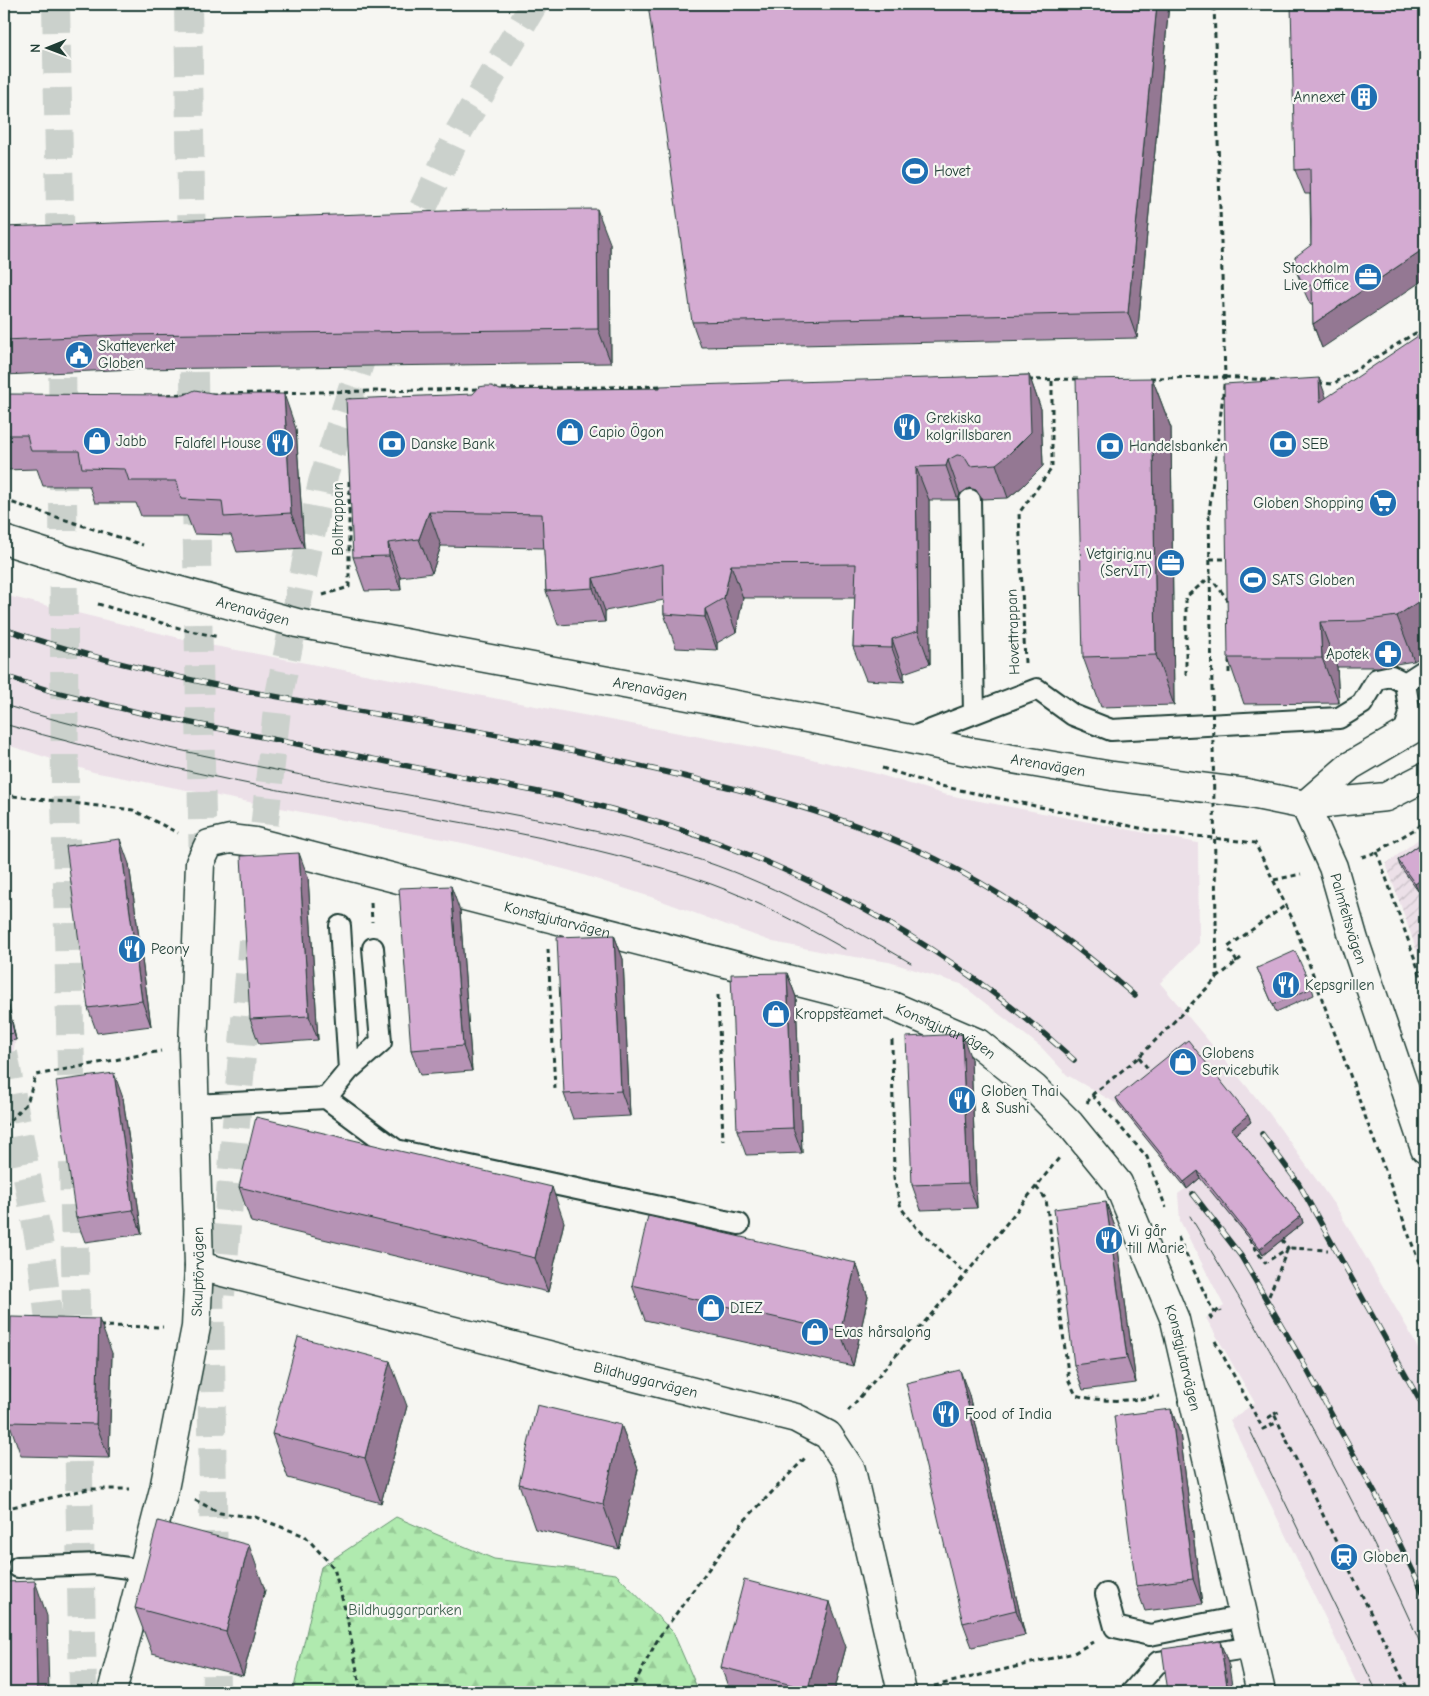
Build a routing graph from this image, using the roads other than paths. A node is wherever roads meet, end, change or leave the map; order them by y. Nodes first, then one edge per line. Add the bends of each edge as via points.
1 (970, 500) edge
2 (4, 540) edge
3 (1425, 670) edge
4 (1405, 683) junction
5 (974, 713) junction
6 (1414, 729) edge
7 (908, 739) junction
8 (1425, 777) edge
9 (1305, 804) junction
10 (210, 844) joint
11 (340, 926) dead end
12 (373, 948) dead end
13 (349, 1070) junction
14 (326, 1098) junction
15 (194, 1105) junction
16 (1425, 1149) edge
17 (739, 1224) dead end
18 (200, 1266) junction
19 (18, 1567) dead end
20 (143, 1570) junction
21 (1106, 1594) dead end
22 (1244, 1616) junction
23 (1252, 1647) junction
24 (112, 1692) edge
25 (902, 1692) edge
26 (1132, 1692) edge
27 (1261, 1692) edge

1 - 5 lane
2 - 7 street, Arenavägen via 297,623
3 - 4 lane
4 - 5 lane via 1391,676 1377,679 1362,704 1339,718 1111,730 1073,715 1037,689
4 - 6 lane
5 - 7 lane
6 - 9 street via 1350,766
7 - 9 street, Arenavägen via 1112,776
8 - 9 street, Arenavägen via 1386,797
9 - 16 street, Palmfeltsvägen via 1332,867
10 - 15 street, Skulptörvägen via 200,863
10 - 22 street, Konstgjutarvägen via 230,839 255,842 892,1006 978,1043 1034,1088 1070,1124 1118,1183 1175,1320
11 - 13 lane
12 - 13 lane via 381,1042
13 - 14 lane
14 - 15 lane
14 - 17 lane via 396,1150
15 - 18 street, Skulptörvägen
18 - 20 street, Skulptörvägen via 196,1327 164,1490
18 - 25 street, Bildhuggarvägen via 796,1418 828,1434 851,1470
19 - 20 lane via 98,1564
20 - 24 street, Skulptörvägen
21 - 22 lane via 1116,1627 1150,1635
22 - 23 street, Konstgjutarvägen
23 - 26 lane via 1158,1662
23 - 27 street, Konstgjutarvägen

